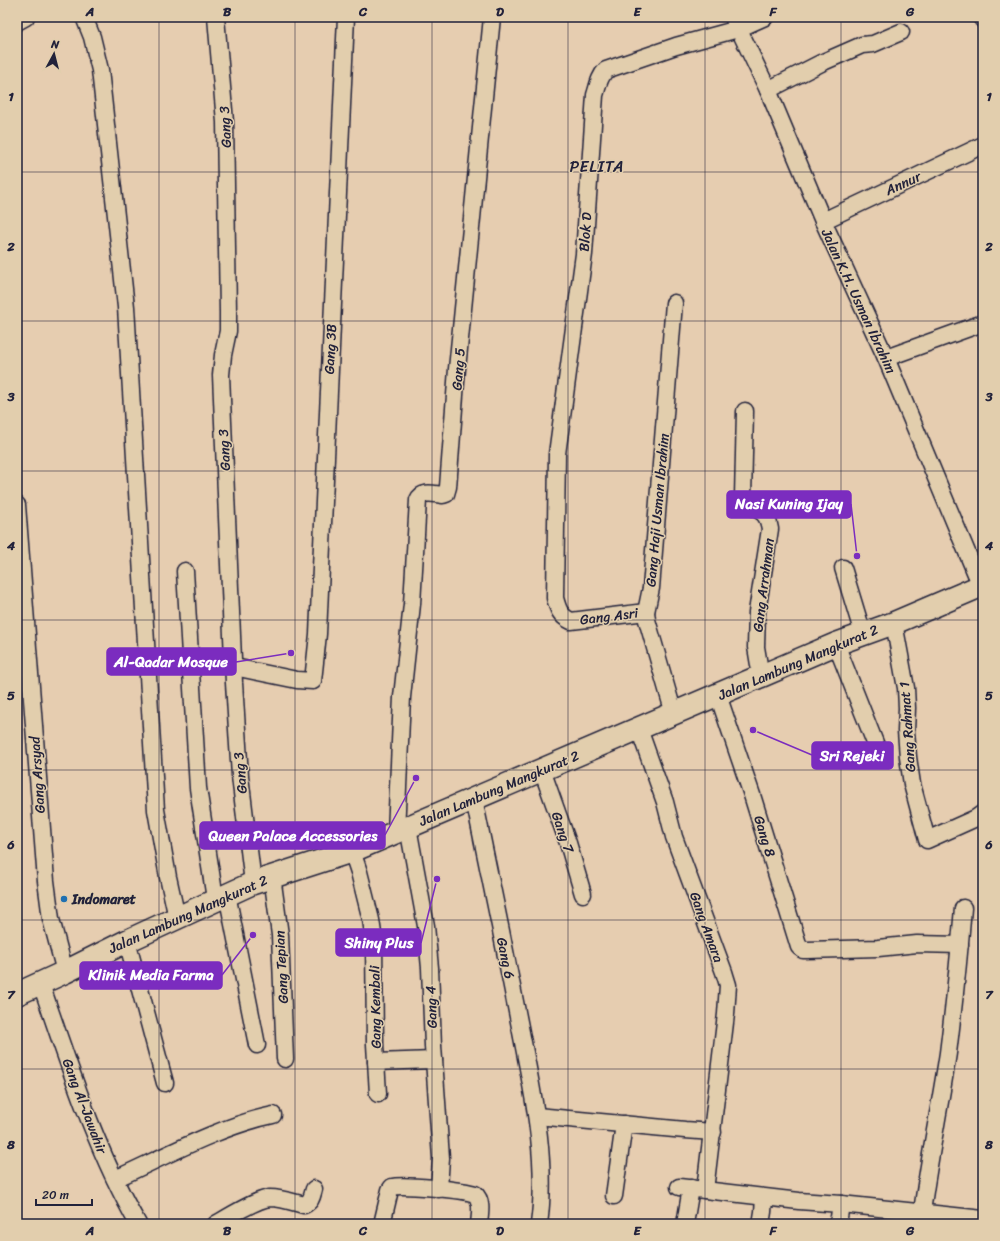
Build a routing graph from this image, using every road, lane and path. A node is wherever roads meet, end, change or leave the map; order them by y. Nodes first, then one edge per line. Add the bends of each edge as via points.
1 (26, 17) edge
2 (84, 17) edge
3 (216, 17) edge
4 (346, 17) edge
5 (492, 17) edge
6 (765, 17) edge
7 (981, 17) edge
8 (983, 20) edge
9 (17, 22) edge
10 (735, 23) edge
11 (901, 32) dead end
12 (768, 90) junction
13 (983, 145) edge
14 (823, 221) junction
15 (674, 303) dead end
16 (983, 323) edge
17 (886, 358) junction
18 (746, 411) dead end
19 (17, 505) edge
20 (843, 568) dead end
21 (185, 571) dead end
22 (982, 585) edge
23 (646, 612) junction
24 (571, 621) joint
25 (894, 623) junction
26 (863, 634) junction
27 (836, 644) junction
28 (234, 667) junction
29 (761, 677) junction
30 (718, 695) junction
31 (402, 697) joint
32 (674, 714) junction
33 (639, 729) junction
34 (879, 754) dead end
35 (542, 770) junction
36 (474, 800) junction
37 (983, 813) edge
38 (402, 830) junction
39 (352, 851) junction
40 (262, 880) junction
41 (583, 894) dead end
42 (221, 897) junction
43 (963, 908) dead end
44 (177, 918) junction
45 (127, 941) junction
46 (960, 945) junction
47 (65, 972) junction
48 (40, 984) junction
49 (17, 994) edge
50 (257, 1045) dead end
51 (285, 1059) dead end
52 (434, 1060) junction
53 (376, 1062) junction
54 (165, 1083) dead end
55 (378, 1094) dead end
56 (273, 1115) dead end
57 (537, 1116) junction
58 (624, 1124) junction
59 (713, 1132) junction
60 (115, 1179) junction
61 (692, 1188) junction
62 (314, 1189) dead end
63 (439, 1189) junction
64 (614, 1196) dead end
65 (764, 1198) junction
66 (841, 1204) junction
67 (922, 1212) junction
68 (983, 1219) edge
69 (956, 1220) edge
70 (138, 1224) edge
71 (216, 1224) edge
72 (382, 1224) edge
73 (479, 1224) edge
74 (539, 1224) edge
75 (685, 1224) edge
76 (761, 1224) edge
77 (838, 1224) edge

1 - 9 street
2 - 44 street via 100,70 125,299 156,810
3 - 28 street, Gang 3 via 226,122 228,325 221,375
4 - 28 street, Gang 3B via 318,634 313,681
5 - 31 street, Gang 5 via 457,369 448,487 446,494 426,493 418,500 412,604
6 - 10 street, Blok D
7 - 8 street
10 - 12 street, Jalan K.H. Usman Ibrahim
10 - 24 street, Blok D via 606,70 598,82 584,254 557,454 555,598 559,613
11 - 12 street via 821,63
12 - 14 street, Jalan K.H. Usman Ibrahim
13 - 14 street, Annur
14 - 17 street, Jalan K.H. Usman Ibrahim
15 - 23 street, Gang Haji Usman Ibrahim via 651,588
16 - 17 street
17 - 22 street, Jalan K.H. Usman Ibrahim
18 - 29 street, Gang Arrahman via 743,497 747,505 764,514 770,529 757,612 756,647
19 - 47 street, Gang Arsyad via 44,866 51,920
20 - 26 street
21 - 42 street via 198,788
22 - 25 street, Jalan Lambung Mangkurat 2
23 - 24 street, Gang Asri
23 - 32 street, Gang Haji Usman Ibrahim
25 - 26 street, Jalan Lambung Mangkurat 2
25 - 37 street, Gang Rahmat 1 via 906,688 906,731 912,784 927,840
26 - 27 street, Jalan Lambung Mangkurat 2
27 - 29 street, Jalan Lambung Mangkurat 2
27 - 34 street
28 - 40 street, Gang 3 via 240,776
29 - 30 street, Jalan Lambung Mangkurat 2
30 - 32 street, Jalan Lambung Mangkurat 2
30 - 46 street, Gang 8 via 798,945 807,950 917,944
31 - 38 street, Gang 4
32 - 33 street, Jalan Lambung Mangkurat 2
33 - 35 street, Jalan Lambung Mangkurat 2
33 - 59 street, Gang Amara via 665,802 674,837 728,985
35 - 36 street, Jalan Lambung Mangkurat 2
35 - 41 street, Gang 7
36 - 38 street, Jalan Lambung Mangkurat 2
36 - 57 street, Gang 6
38 - 39 street, Jalan Lambung Mangkurat 2
38 - 52 street, Gang 4 via 426,926
39 - 40 street, Jalan Lambung Mangkurat 2
39 - 53 street, Gang Kembali via 374,940
40 - 42 street, Jalan Lambung Mangkurat 2
40 - 51 street, Gang Tepian via 280,935
42 - 44 street, Jalan Lambung Mangkurat 2
42 - 50 street
43 - 46 street
44 - 45 street, Jalan Lambung Mangkurat 2
45 - 47 street, Jalan Lambung Mangkurat 2
45 - 54 street
46 - 67 street via 948,1054
47 - 48 street, Jalan Lambung Mangkurat 2
48 - 49 street, Jalan Lambung Mangkurat 2
48 - 60 street, Gang Al-Jawahir via 75,1082
52 - 53 street
52 - 63 street, Gang 4 via 441,1158
53 - 55 street, Gang Kembali
56 - 60 street via 214,1134
57 - 58 street
57 - 74 street, Gang 6 via 542,1189
58 - 59 street
58 - 64 street
59 - 61 street, Gang Amara
60 - 70 street, Gang Al-Jawahir
61 - 65 street
61 - 75 street, Gang Amara
62 - 71 street via 312,1199 304,1205 270,1198
63 - 72 street via 392,1187
63 - 73 street via 475,1194 480,1206
65 - 66 street
65 - 76 street
66 - 67 street
66 - 77 street
67 - 69 street
68 - 69 street

